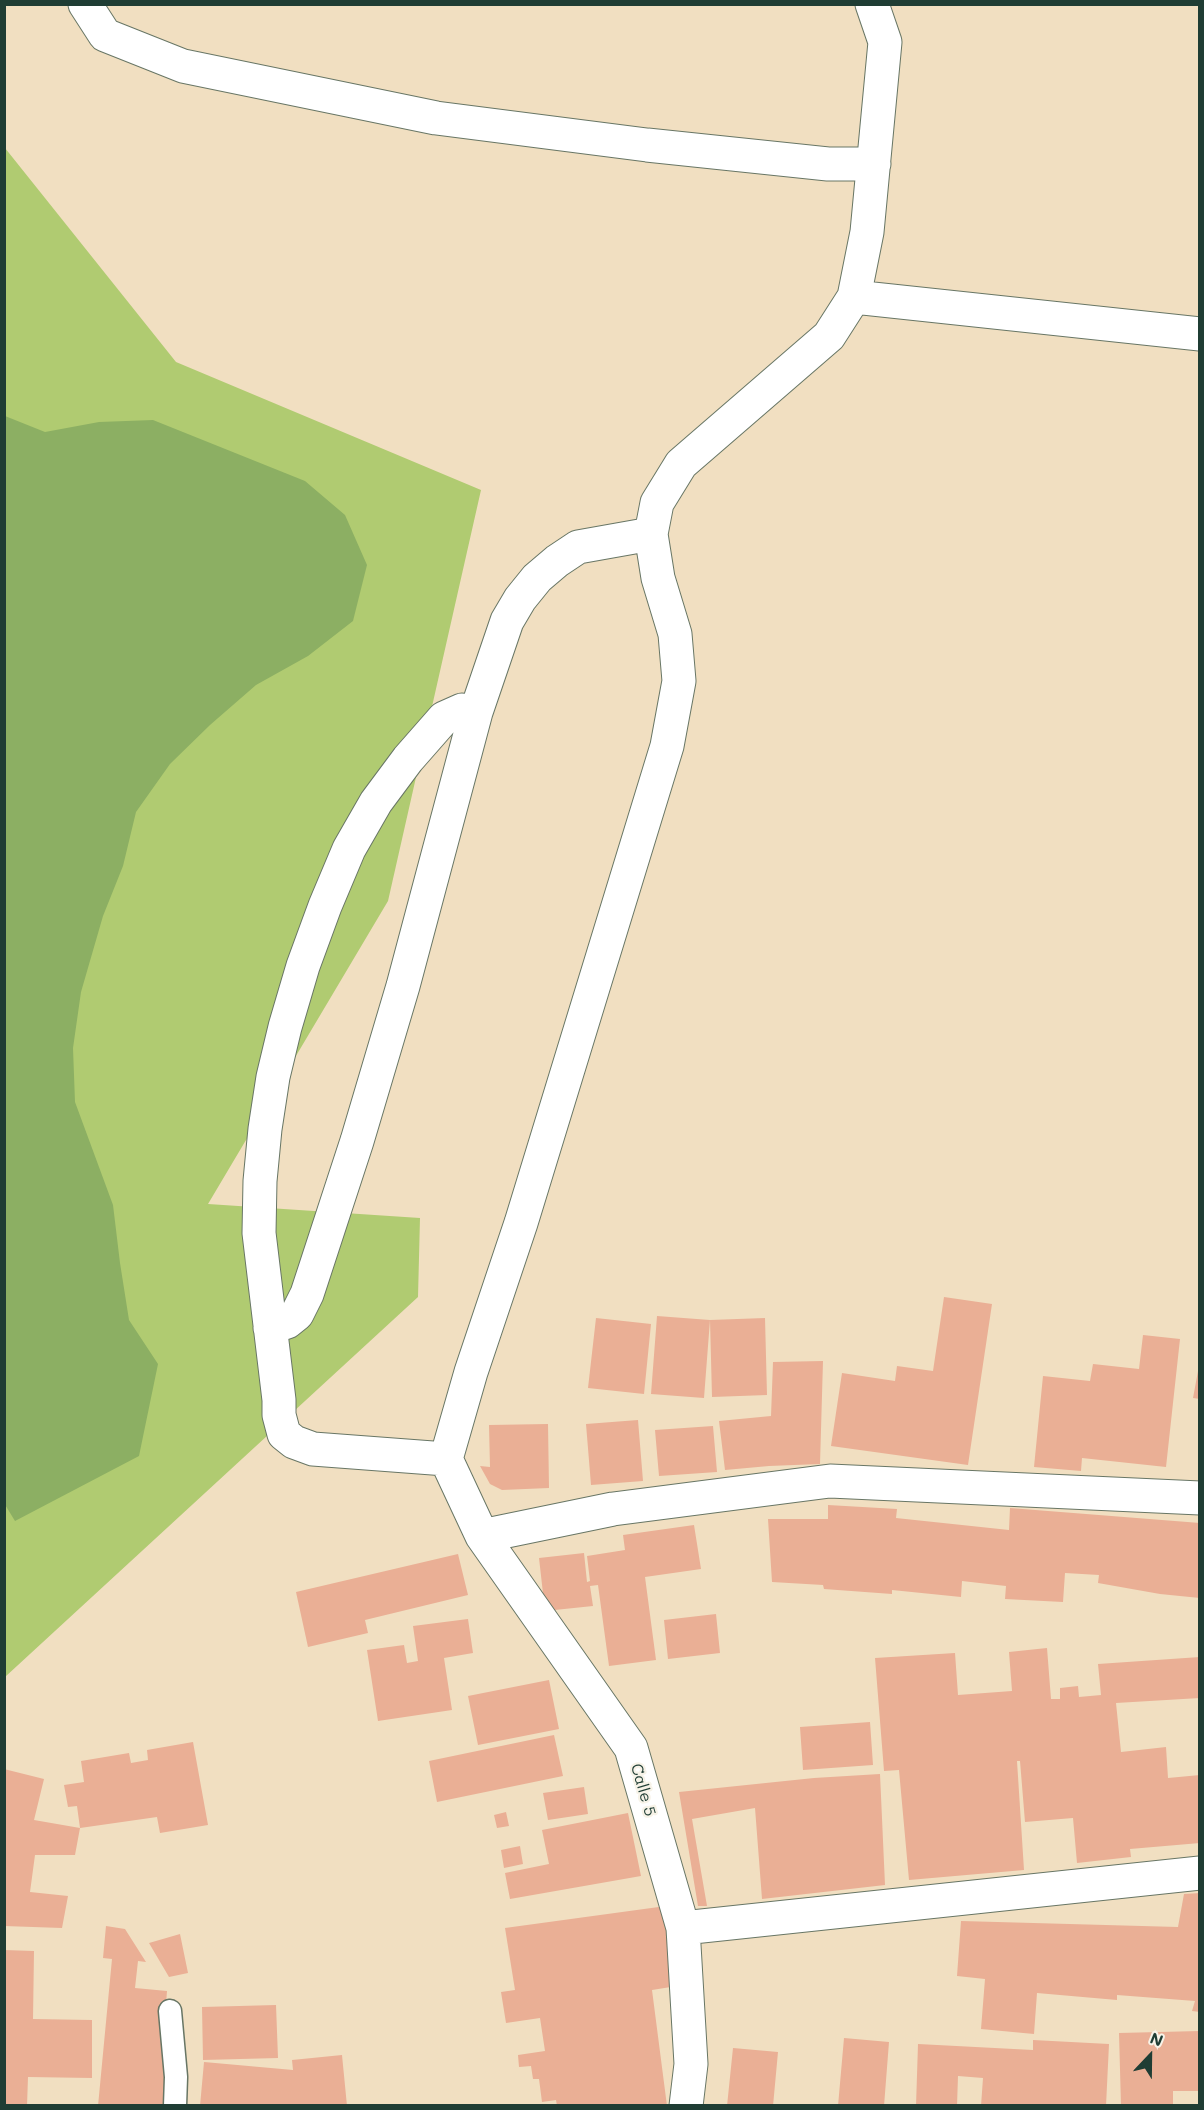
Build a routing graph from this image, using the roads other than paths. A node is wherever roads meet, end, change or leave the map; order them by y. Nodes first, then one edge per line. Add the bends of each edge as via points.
1 (85, 4) edge
2 (872, 4) edge
3 (874, 164) junction
4 (854, 297) junction
5 (1200, 334) edge
6 (651, 534) junction
7 (476, 712) junction
8 (270, 1328) junction
9 (446, 1459) junction
10 (1200, 1498) edge
11 (478, 1528) junction
12 (1200, 1873) edge
13 (683, 1928) junction
14 (170, 2011) dead end
15 (175, 2106) edge
16 (686, 2106) edge

1 - 3 street via 105,35 183,66 424,116 646,145 828,164
2 - 3 street via 885,42
3 - 4 street via 867,232
4 - 5 street
4 - 6 street via 829,336 681,464 657,503
6 - 7 street via 578,547 537,578 507,621
6 - 9 street via 658,578 675,634 679,681 667,746
7 - 8 street via 403,986 307,1294 297,1314
7 - 8 street via 462,710 444,718 376,802 336,878 303,966 275,1067 260,1181 260,1233
8 - 9 street via 279,1415 284,1434 294,1442 313,1449
9 - 11 street, Calle 5
10 - 11 street via 830,1481
11 - 13 street, Calle 5 via 631,1748
12 - 13 street
13 - 16 street, Calle 5 via 691,2064
14 - 15 lane

